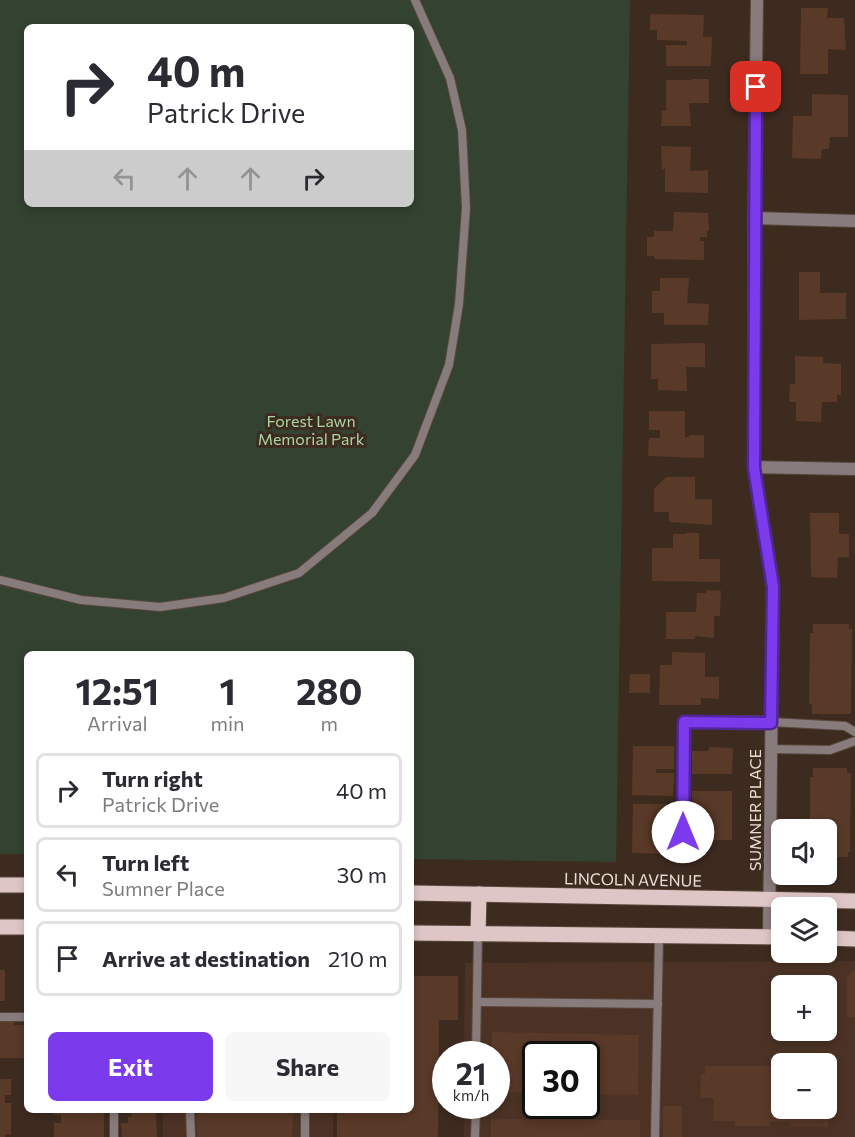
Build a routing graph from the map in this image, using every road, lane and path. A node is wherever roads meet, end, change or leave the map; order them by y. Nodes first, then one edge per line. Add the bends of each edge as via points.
1 (415, 0) edge
2 (757, 0) edge
3 (754, 218) junction
4 (855, 221) edge
5 (754, 468) junction
6 (855, 469) edge
7 (0, 580) edge
8 (771, 723) junction
9 (855, 732) edge
10 (855, 741) edge
11 (770, 748) junction
12 (683, 832) dead end
13 (0, 885) edge
14 (24, 885) edge
15 (414, 893) edge
16 (479, 894) junction
17 (770, 900) junction
18 (855, 901) edge
19 (771, 907) edge
20 (0, 927) edge
21 (24, 927) edge
22 (414, 933) edge
23 (478, 934) junction
24 (659, 936) junction
25 (771, 937) edge
26 (837, 938) edge
27 (855, 939) edge
28 (477, 1002) junction
29 (658, 1004) junction
30 (0, 1017) edge
31 (24, 1017) edge
32 (476, 1041) edge
33 (114, 1113) edge
34 (190, 1113) edge
35 (305, 1113) edge
36 (476, 1119) edge
37 (114, 1137) edge
38 (190, 1137) edge
39 (305, 1137) edge
40 (475, 1137) edge
41 (655, 1137) edge

1 - 7 lane via 450,78 462,130 466,208 459,304 449,365 415,454 372,513 299,573 224,598 160,607 81,600
2 - 3 street, SUMNER PLACE
3 - 4 street
3 - 5 street, SUMNER PLACE
5 - 6 street
5 - 8 street, SUMNER PLACE via 773,587
8 - 9 lane via 845,726
8 - 11 street, SUMNER PLACE
8 - 12 street via 684,722
10 - 11 lane via 830,750
11 - 17 street, SUMNER PLACE
13 - 14 main road
15 - 16 main road, LINCOLN AVENUE
16 - 17 main road, LINCOLN AVENUE
16 - 23 main road
17 - 18 main road, LINCOLN AVENUE
17 - 19 street, SUMNER PLACE
20 - 21 main road
22 - 23 main road
23 - 24 main road
23 - 28 lane
24 - 25 main road
24 - 29 lane
26 - 27 main road
28 - 29 lane
28 - 32 lane
29 - 41 lane
30 - 31 lane
33 - 37 lane
34 - 38 lane
35 - 39 lane
36 - 40 lane

